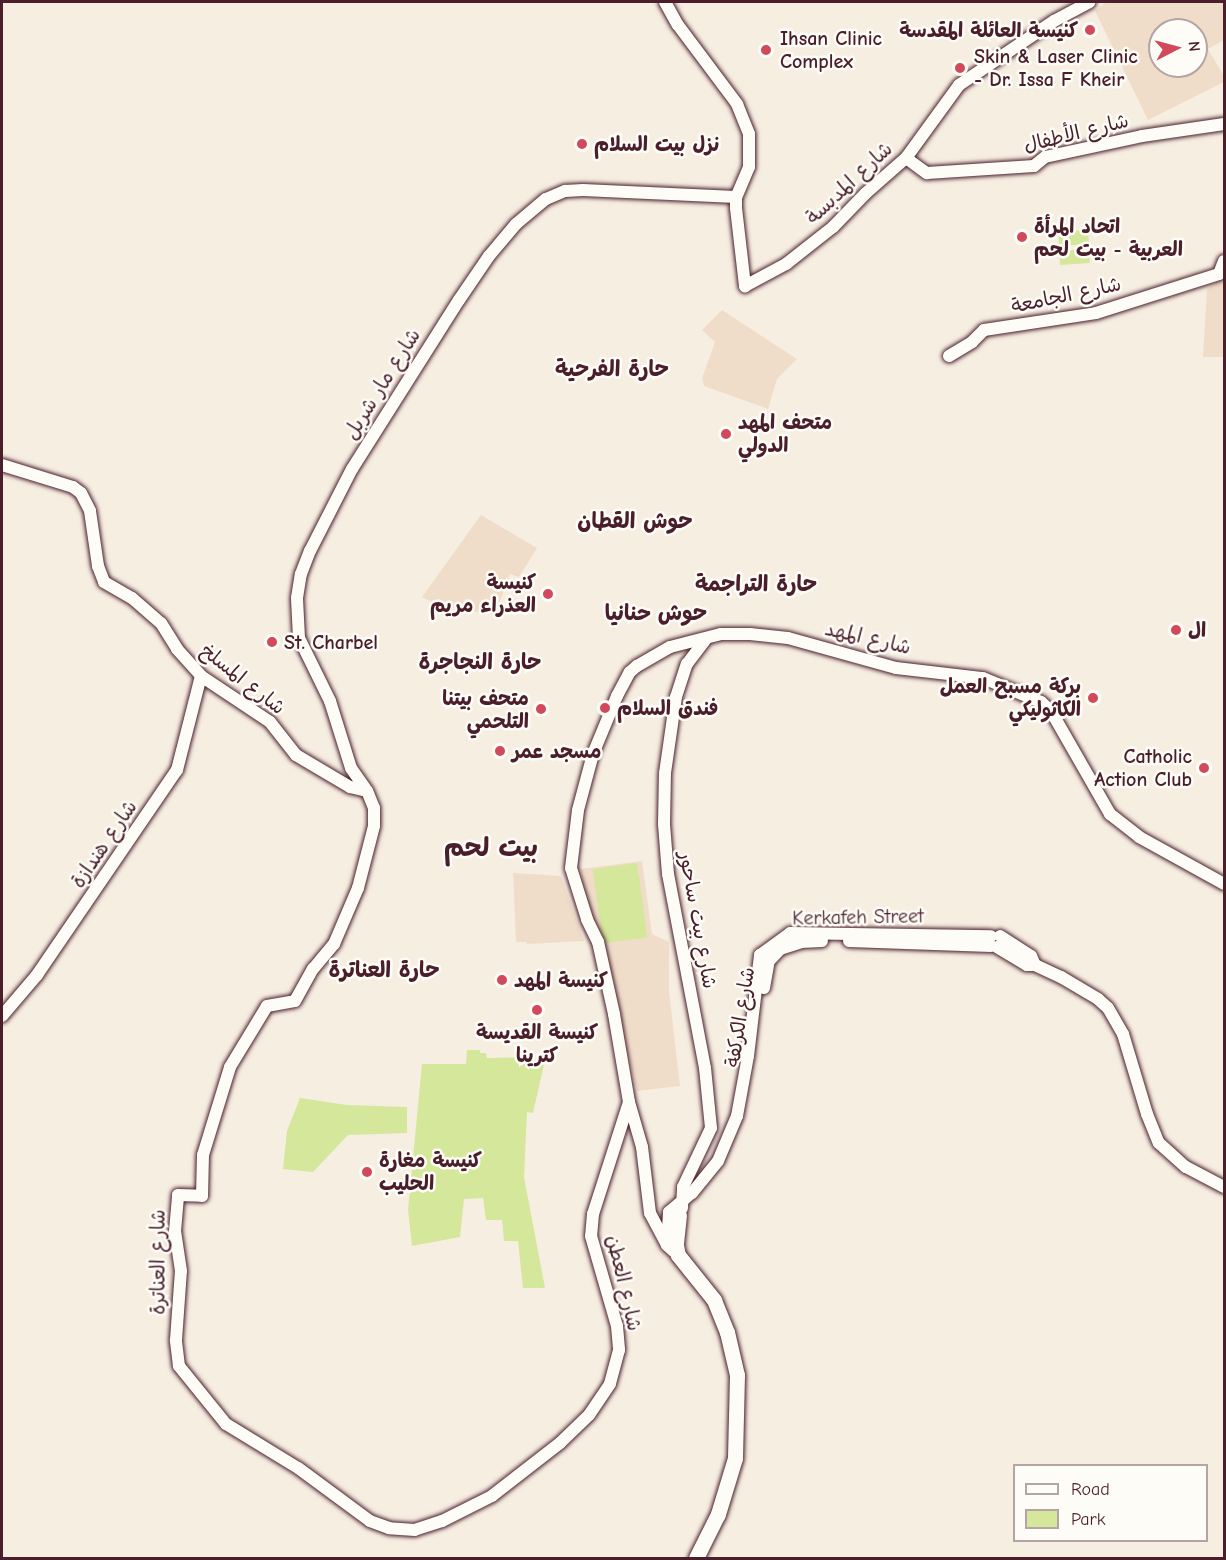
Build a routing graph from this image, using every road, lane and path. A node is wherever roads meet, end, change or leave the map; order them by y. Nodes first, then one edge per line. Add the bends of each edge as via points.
1 (665, 2) edge
2 (1089, 2) edge
3 (1224, 124) edge
4 (906, 158) junction
5 (736, 197) junction
6 (1224, 261) edge
7 (949, 356) dead end
8 (2, 465) edge
9 (705, 640) junction
10 (201, 676) junction
11 (367, 791) junction
12 (375, 826) joint
13 (1224, 884) edge
14 (2, 1016) edge
15 (628, 1102) junction
16 (1224, 1187) edge
17 (677, 1211) junction
18 (650, 1213) junction
19 (673, 1250) junction
20 (492, 1496) joint
21 (696, 1558) edge

1 - 5 street via 737,104 749,134 749,167
2 - 4 street, شارع المدبسة via 959,85
3 - 4 street, شارع الأطفال via 1142,136 1045,157 1034,166 927,173
4 - 5 street, شارع المدبسة via 814,242 786,264 745,286
5 - 11 street, شارع مار شربل via 583,190 546,198 516,224 489,256 415,366 352,469 310,551 297,598 299,638 330,701 351,768
6 - 7 street, شارع الجامعة via 1219,274 1096,313 984,330
8 - 10 street, شارع المسلخ via 81,493 90,510 100,575 160,623
9 - 13 street, شارع المهد via 721,634 788,638 896,668 983,678 1041,702 1051,711 1110,814 1139,837
9 - 15 street, شارع المهد via 670,647 630,672 593,754 578,810 571,868 598,942
9 - 17 street, شارع بيت ساحور via 687,664 676,697 665,773 668,874 706,1077 711,1128 683,1187
10 - 11 street, شارع المسلخ via 270,722 296,755 350,787
10 - 14 street, شارع هندازة via 177,771 38,975
11 - 12 street, شارع مار شربل via 374,808
12 - 20 street, شارع العناترة via 358,888 334,944 296,1000 267,1006 230,1067 203,1155 202,1196 178,1195 175,1231 182,1271 176,1340 178,1366 226,1424 298,1468 370,1521 389,1528 415,1530
15 - 18 street via 642,1147
15 - 20 street, شارع العطن via 593,1214 591,1236 617,1326 619,1350 610,1384 589,1415 560,1443
16 - 17 street, شارع الكركفة via 1186,1167 1159,1143 1123,1034 1108,1008 1035,965 1031,956 994,941 821,941 780,949 769,961 741,1126 707,1186
17 - 18 street
17 - 19 main road
18 - 19 street
19 - 21 main road via 714,1300 727,1332 737,1375 735,1458 716,1518

